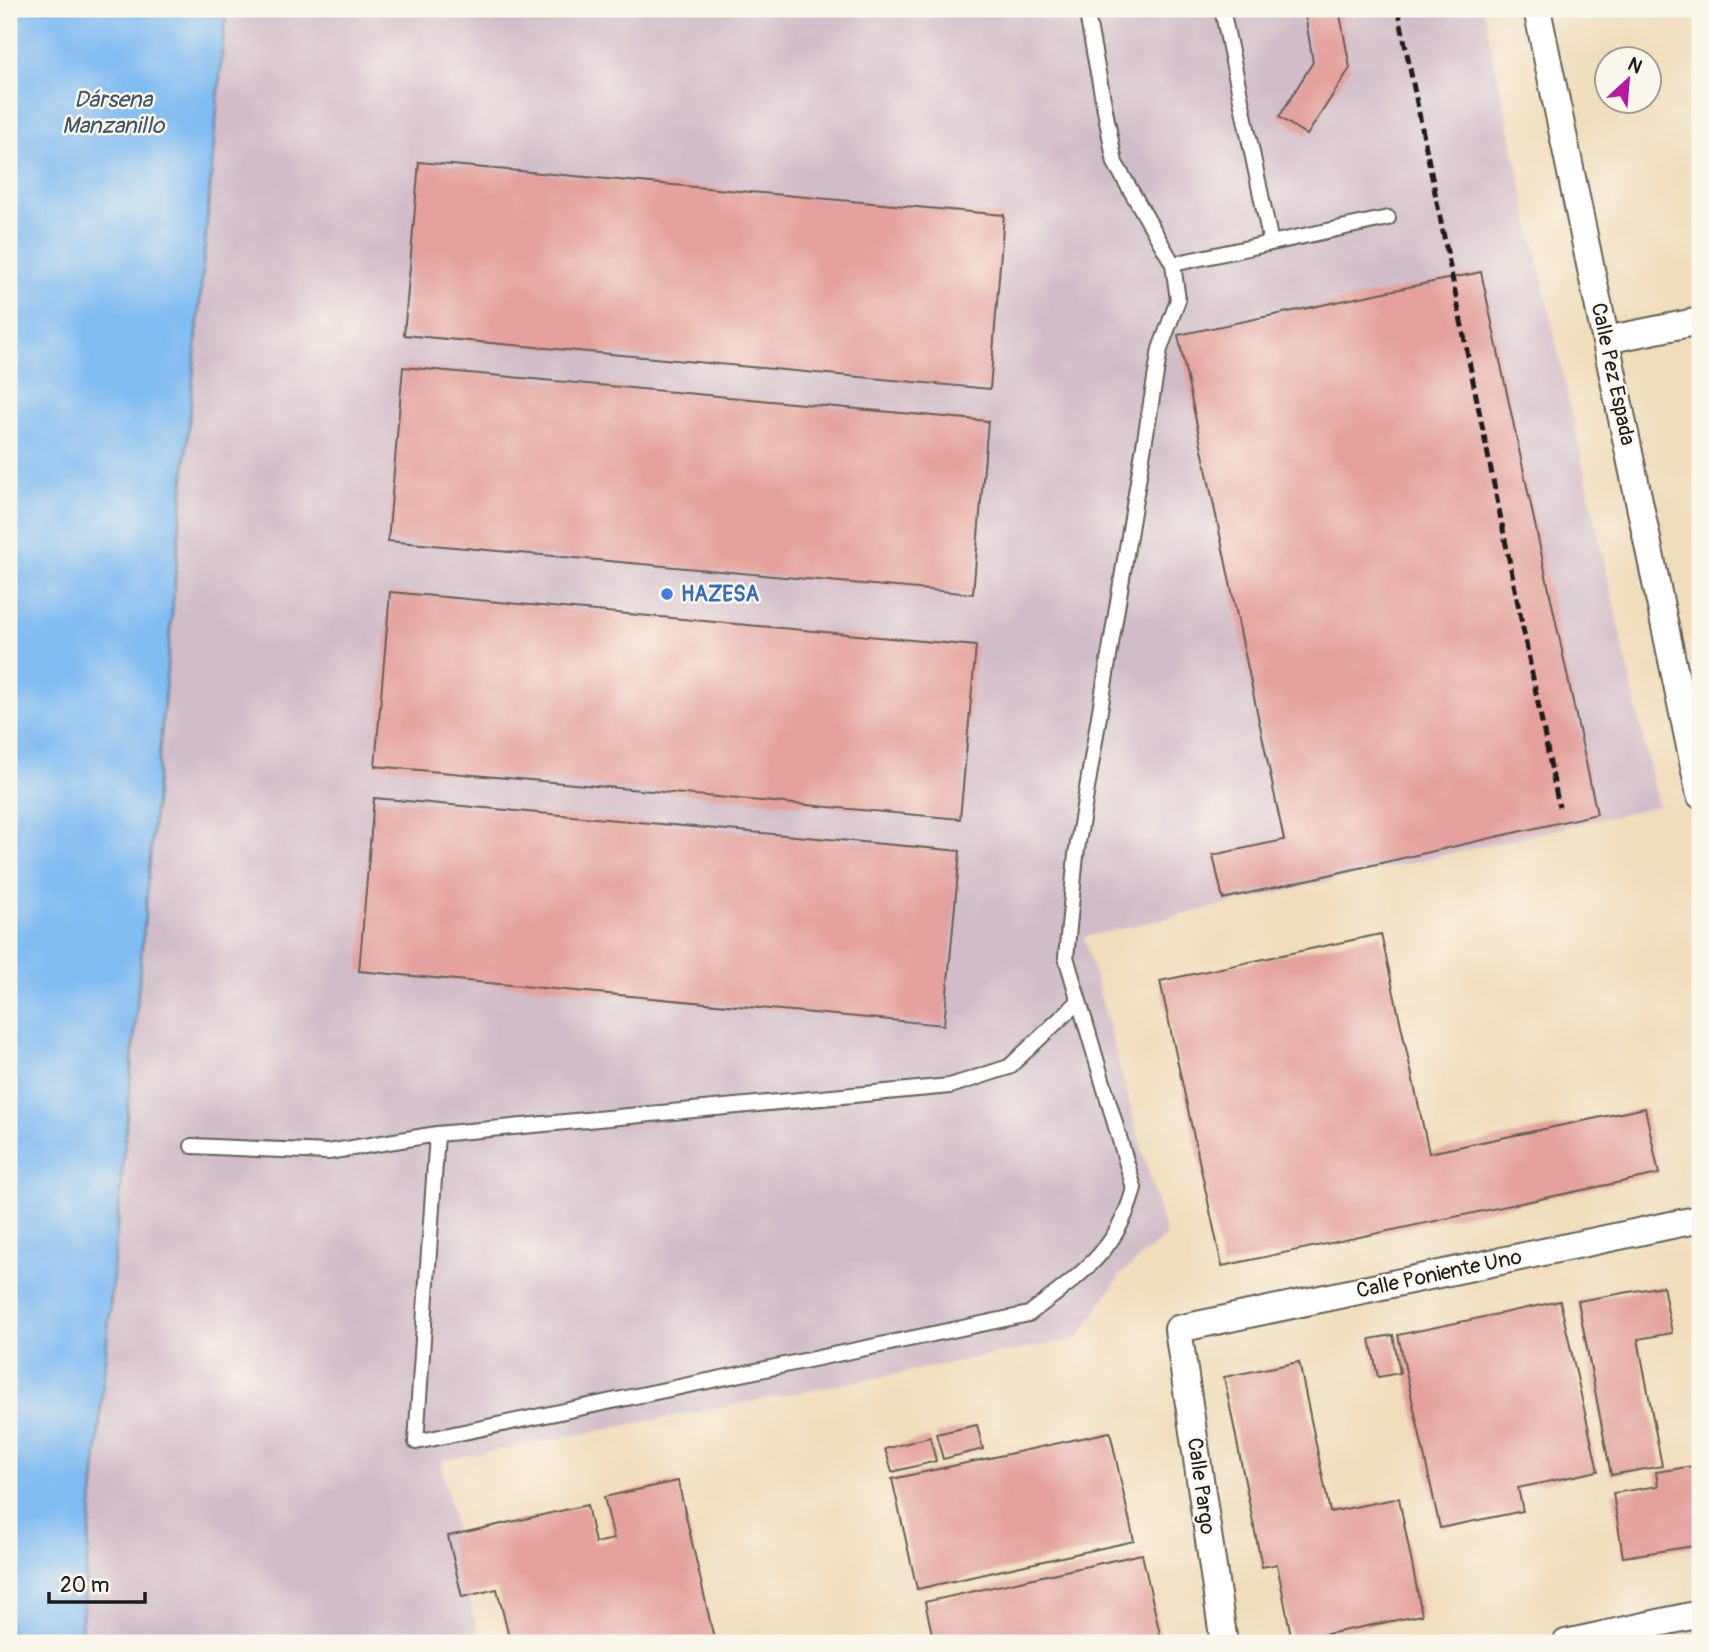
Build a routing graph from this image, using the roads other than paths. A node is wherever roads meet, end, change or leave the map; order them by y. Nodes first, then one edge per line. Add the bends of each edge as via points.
1 (1086, 9) edge
2 (1223, 9) edge
3 (1537, 9) edge
4 (1388, 218) dead end
5 (1271, 243) junction
6 (1173, 264) junction
7 (1700, 321) edge
8 (1606, 340) junction
9 (1700, 794) edge
10 (1079, 1001) junction
11 (438, 1134) junction
12 (192, 1146) dead end
13 (1700, 1219) edge
14 (1178, 1329) joint
15 (1700, 1614) edge
16 (1224, 1643) edge
17 (1566, 1643) edge

1 - 6 lane via 1115,163
2 - 5 lane
3 - 8 street, Calle Pez Espada
4 - 5 lane
5 - 6 lane
6 - 10 lane via 1178,300 1160,349 1076,855 1066,957
7 - 8 street
8 - 9 street, Calle Pez Espada
10 - 11 lane via 1009,1067 950,1086
10 - 11 lane via 1134,1188 1128,1214 1099,1259 1029,1314 416,1442
11 - 12 lane via 328,1152
13 - 14 street, Calle Poniente Uno
14 - 16 street, Calle Pargo
15 - 17 street

